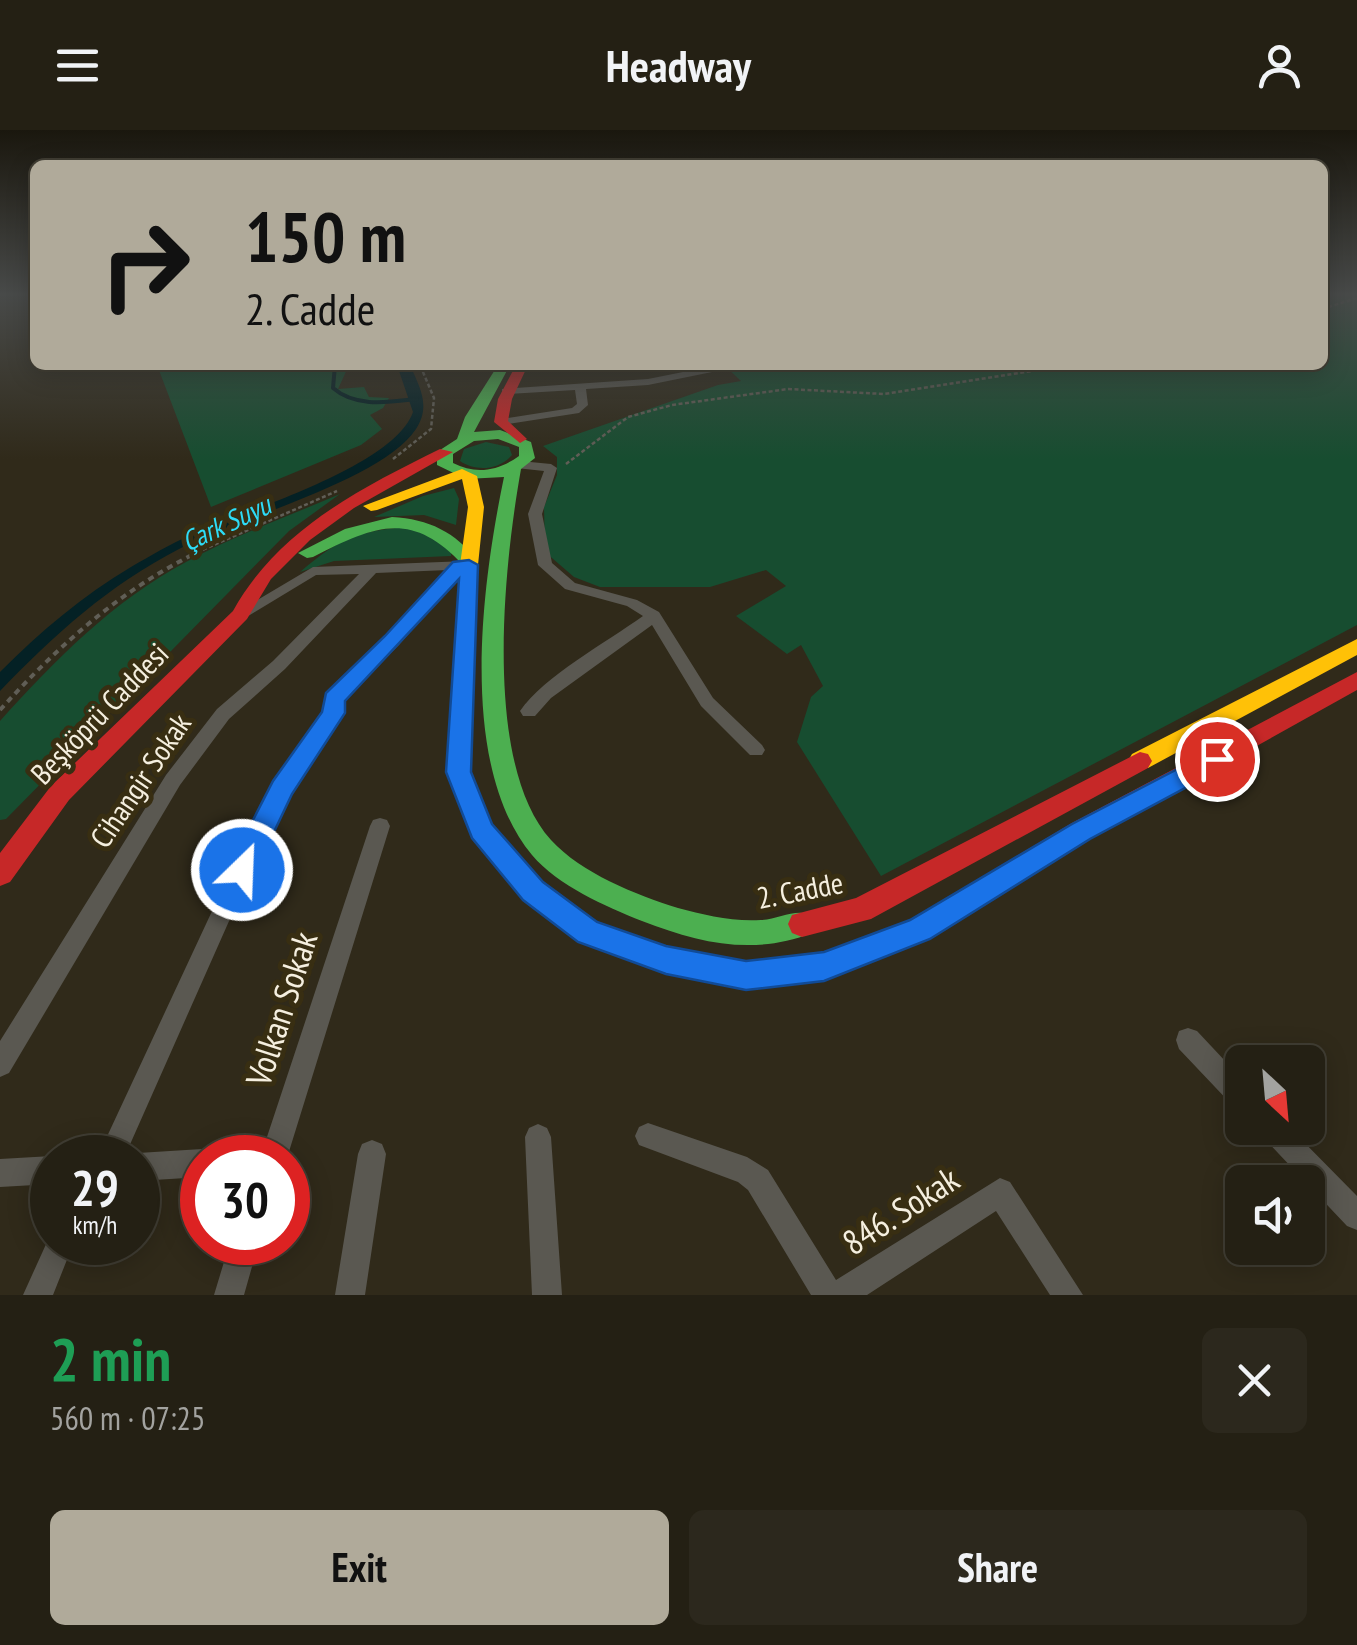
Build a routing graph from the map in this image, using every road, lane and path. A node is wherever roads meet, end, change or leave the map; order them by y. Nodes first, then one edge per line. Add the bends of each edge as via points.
1 (422, 370) edge
2 (501, 370) edge
3 (519, 370) edge
4 (668, 370) edge
5 (709, 370) edge
6 (1038, 370) edge
7 (666, 380) junction
8 (580, 387) junction
9 (506, 391) junction
10 (501, 422) junction
11 (454, 446) junction
12 (520, 454) junction
13 (388, 463) dead end
14 (551, 470) junction
15 (465, 475) junction
16 (342, 488) dead end
17 (307, 553) junction
18 (466, 564) junction
19 (374, 567) junction
20 (245, 608) junction
21 (654, 616) junction
22 (1357, 646) edge
23 (1357, 680) edge
24 (0, 710) edge
25 (529, 711) dead end
26 (756, 750) dead end
27 (380, 826) dead end
28 (0, 874) edge
29 (1188, 1040) dead end
30 (0, 1064) edge
31 (1225, 1078) edge
32 (121, 1135) edge
33 (280, 1135) edge
34 (538, 1136) dead end
35 (648, 1136) dead end
36 (1288, 1145) edge
37 (372, 1154) dead end
38 (30, 1171) edge
39 (0, 1173) edge
40 (1357, 1216) edge
41 (50, 1265) edge
42 (238, 1265) edge
43 (38, 1295) edge
44 (228, 1295) edge
45 (350, 1295) edge
46 (547, 1295) edge
47 (828, 1295) edge
48 (840, 1295) edge
49 (1068, 1295) edge

1 - 13 path via 434,398 431,429
2 - 11 main road
3 - 9 main road
4 - 7 street
5 - 7 street
6 - 14 path via 884,394 788,388 672,405 628,417
7 - 8 street
8 - 9 street
8 - 10 street via 583,406 575,411
9 - 10 main road
10 - 12 main road
11 - 12 main road via 500,434
11 - 15 main road via 445,465
11 - 20 main road, Beşköprü Caddesi via 323,518 260,578
12 - 14 street
12 - 15 main road, Beşköprü Caddesi
12 - 22 main road, 2. Cadde via 501,523 497,575 496,734 509,796 539,845 584,880 668,920 758,934 862,910
14 - 21 street via 535,514 546,566 570,586
15 - 17 main road, Beşköprü Caddesi via 390,497
15 - 18 main road via 476,507
16 - 24 path via 132,589
17 - 18 main road via 356,528 410,521 444,530 460,544
17 - 20 main road, Beşköprü Caddesi
18 - 19 street
18 - 23 main road via 458,772 481,831 533,891 588,933 666,960 746,976 824,966 920,930 1081,831
18 - 32 street via 334,699 333,713 268,812
19 - 20 street via 313,572
19 - 30 street, Cihangir Sokak via 223,714 172,780
20 - 28 main road, Beşköprü Caddesi via 60,793
21 - 25 street
21 - 26 street via 707,702
27 - 33 street, Volkan Sokak
29 - 31 street
34 - 46 street
35 - 47 street via 758,1180
36 - 40 street
37 - 45 street
38 - 39 street
41 - 43 street
42 - 44 street
48 - 49 street, 846. Sokak via 1000,1192

